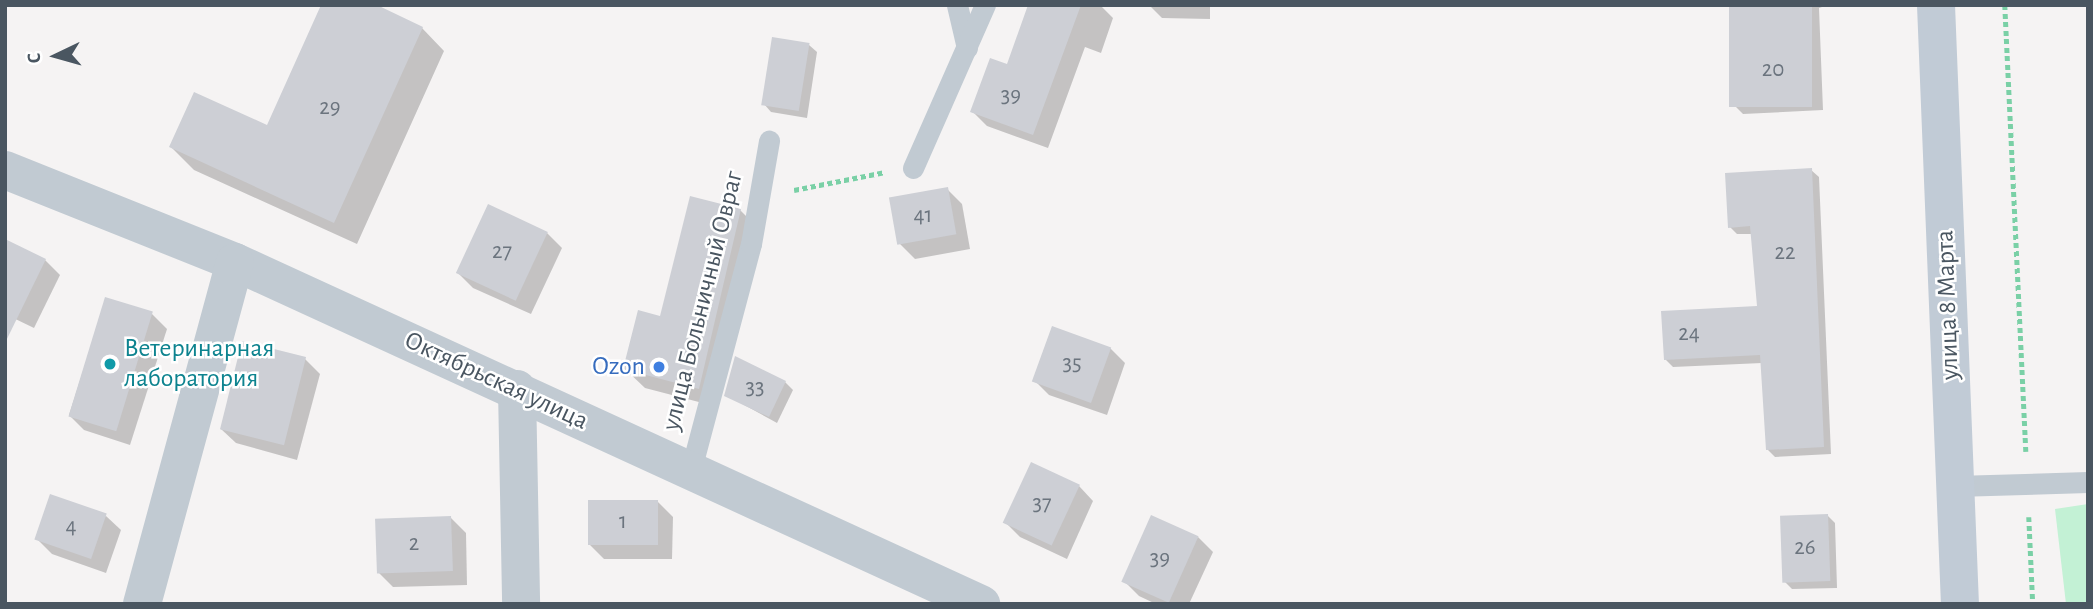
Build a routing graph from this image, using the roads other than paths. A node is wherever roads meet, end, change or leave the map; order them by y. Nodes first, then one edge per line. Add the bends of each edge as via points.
1 (957, 5) edge
2 (985, 5) edge
3 (1936, 5) edge
4 (967, 48) junction
5 (769, 141) dead end
6 (913, 168) road end
7 (5, 170) edge
8 (235, 262) junction
9 (517, 389) junction
10 (690, 473) junction
11 (2088, 482) edge
12 (1955, 486) junction
13 (142, 604) edge
14 (521, 604) edge
15 (981, 604) edge
16 (1960, 604) edge

1 - 4 lane
2 - 4 lane
3 - 12 main road, улица 8 Марта
4 - 6 lane
5 - 10 lane, улица Больничный Овраг via 751,244
7 - 8 street, Октябрьская улица
8 - 9 street, Октябрьская улица
8 - 13 street
9 - 10 street, Октябрьская улица
9 - 14 street
10 - 15 street, Октябрьская улица
11 - 12 lane
12 - 16 main road, улица 8 Марта

